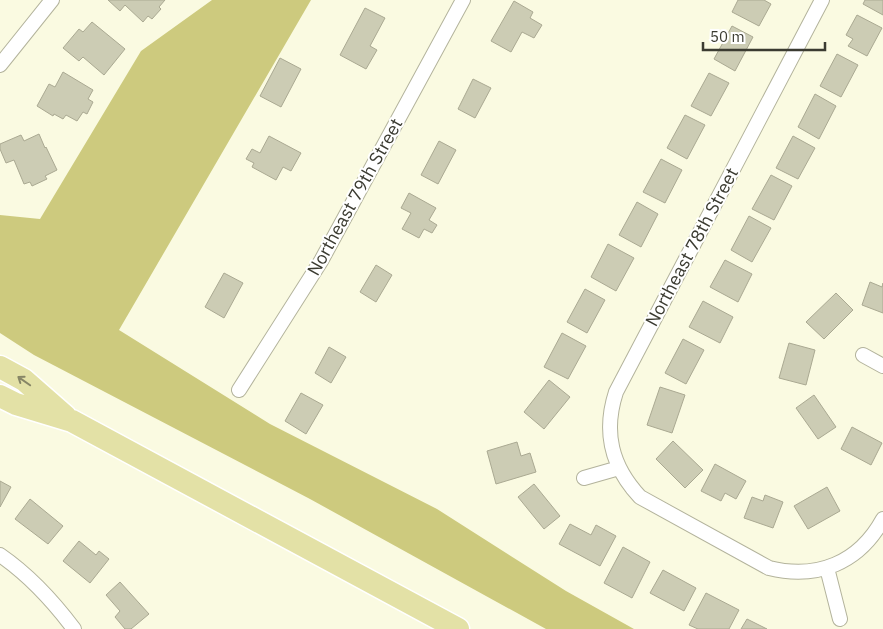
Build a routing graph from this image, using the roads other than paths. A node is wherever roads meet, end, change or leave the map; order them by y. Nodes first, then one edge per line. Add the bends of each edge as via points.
1 (52, 0) edge
2 (463, 0) edge
3 (822, 0) edge
4 (0, 65) edge
5 (863, 355) dead end
6 (883, 366) edge
7 (0, 367) edge
8 (239, 390) dead end
9 (0, 396) edge
10 (72, 422) junction
11 (619, 468) junction
12 (584, 478) dead end
13 (883, 518) edge
14 (0, 555) edge
15 (827, 568) junction
16 (840, 618) dead end
17 (74, 629) edge
18 (458, 629) edge

1 - 4 street
2 - 8 street, Northeast 79th Street via 321,261
3 - 11 street, Northeast 78th Street via 616,392 609,425
5 - 6 street
10 -> 7 main road via 24,380
9 - 10 main road
10 - 18 main road
11 - 12 street
11 - 15 street, Northeast 78th Street via 640,497 769,568 793,573
13 - 15 street via 857,552
14 - 17 street via 58,607
15 - 16 street

